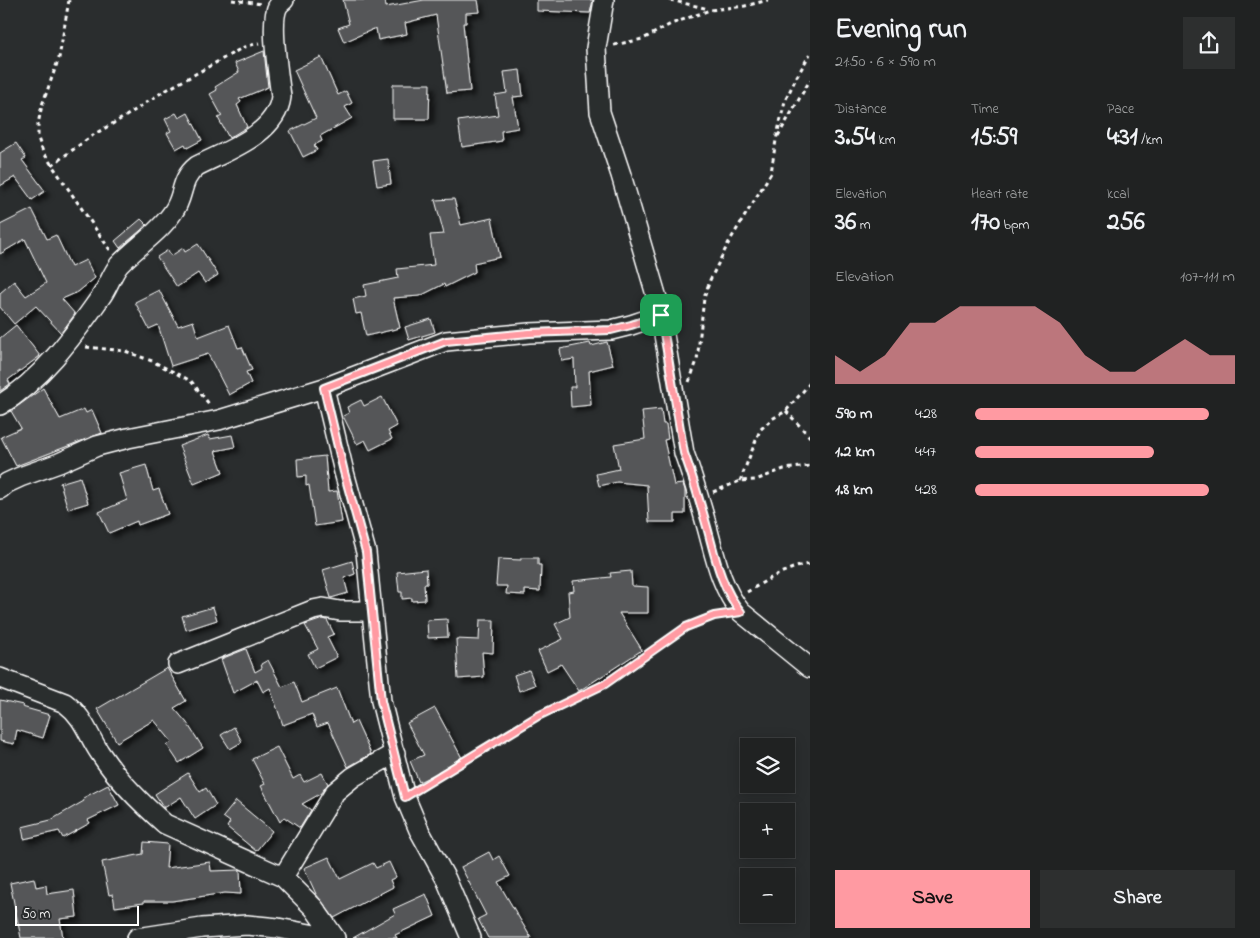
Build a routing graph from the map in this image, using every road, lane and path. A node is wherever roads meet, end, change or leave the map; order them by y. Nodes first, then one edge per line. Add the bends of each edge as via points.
1 (69, 0) edge
2 (232, 0) edge
3 (604, 0) edge
4 (670, 0) edge
5 (768, 0) edge
6 (281, 3) edge
7 (710, 10) junction
8 (274, 38) junction
9 (596, 48) junction
10 (810, 54) edge
11 (810, 80) edge
12 (776, 140) junction
13 (52, 165) junction
14 (120, 264) junction
15 (661, 315) junction
16 (65, 344) junction
17 (810, 383) edge
18 (687, 387) dead end
19 (324, 388) junction
20 (0, 405) edge
21 (786, 411) junction
22 (219, 420) junction
23 (810, 436) edge
24 (810, 466) edge
25 (740, 481) junction
26 (0, 489) edge
27 (699, 498) junction
28 (810, 564) edge
29 (736, 606) junction
30 (371, 611) junction
31 (178, 664) dead end
32 (810, 668) edge
33 (0, 678) edge
34 (395, 753) junction
35 (405, 797) junction
36 (283, 877) junction
37 (137, 938) edge
38 (333, 938) edge
39 (471, 938) edge

1 - 13 path via 59,58 38,124 40,145
2 - 6 path
3 - 9 street
4 - 7 path
5 - 7 path
6 - 8 street
7 - 9 path via 671,24 643,39
8 - 13 path via 244,47 187,78 93,135
8 - 14 street via 281,97 280,107 273,118 247,141 190,171 167,221
9 - 15 street via 600,112 622,175
10 - 12 path via 785,101
11 - 12 path
12 - 18 path via 771,173 710,280 704,298 697,361
13 - 14 path
14 - 16 street via 100,298
15 - 19 street via 611,330 446,341
15 - 27 street via 684,453
16 - 20 street via 32,383
16 - 22 path via 125,351 152,361 191,381
17 - 21 path
19 - 22 street
19 - 30 street via 366,552
21 - 23 path
21 - 25 path via 760,430
22 - 26 street via 104,444 20,477
24 - 25 path via 795,466 756,480
25 - 27 path
27 - 29 street via 721,576
28 - 29 path via 778,574
29 - 32 street
29 - 35 path via 686,627 605,684 538,716
30 - 31 street via 313,610
30 - 34 street via 381,701
33 - 36 street via 65,703 74,710 118,778 165,824
34 - 35 street
34 - 36 street via 353,777 335,792
35 - 39 street
36 - 38 street via 314,908
37 - 38 street via 246,925

